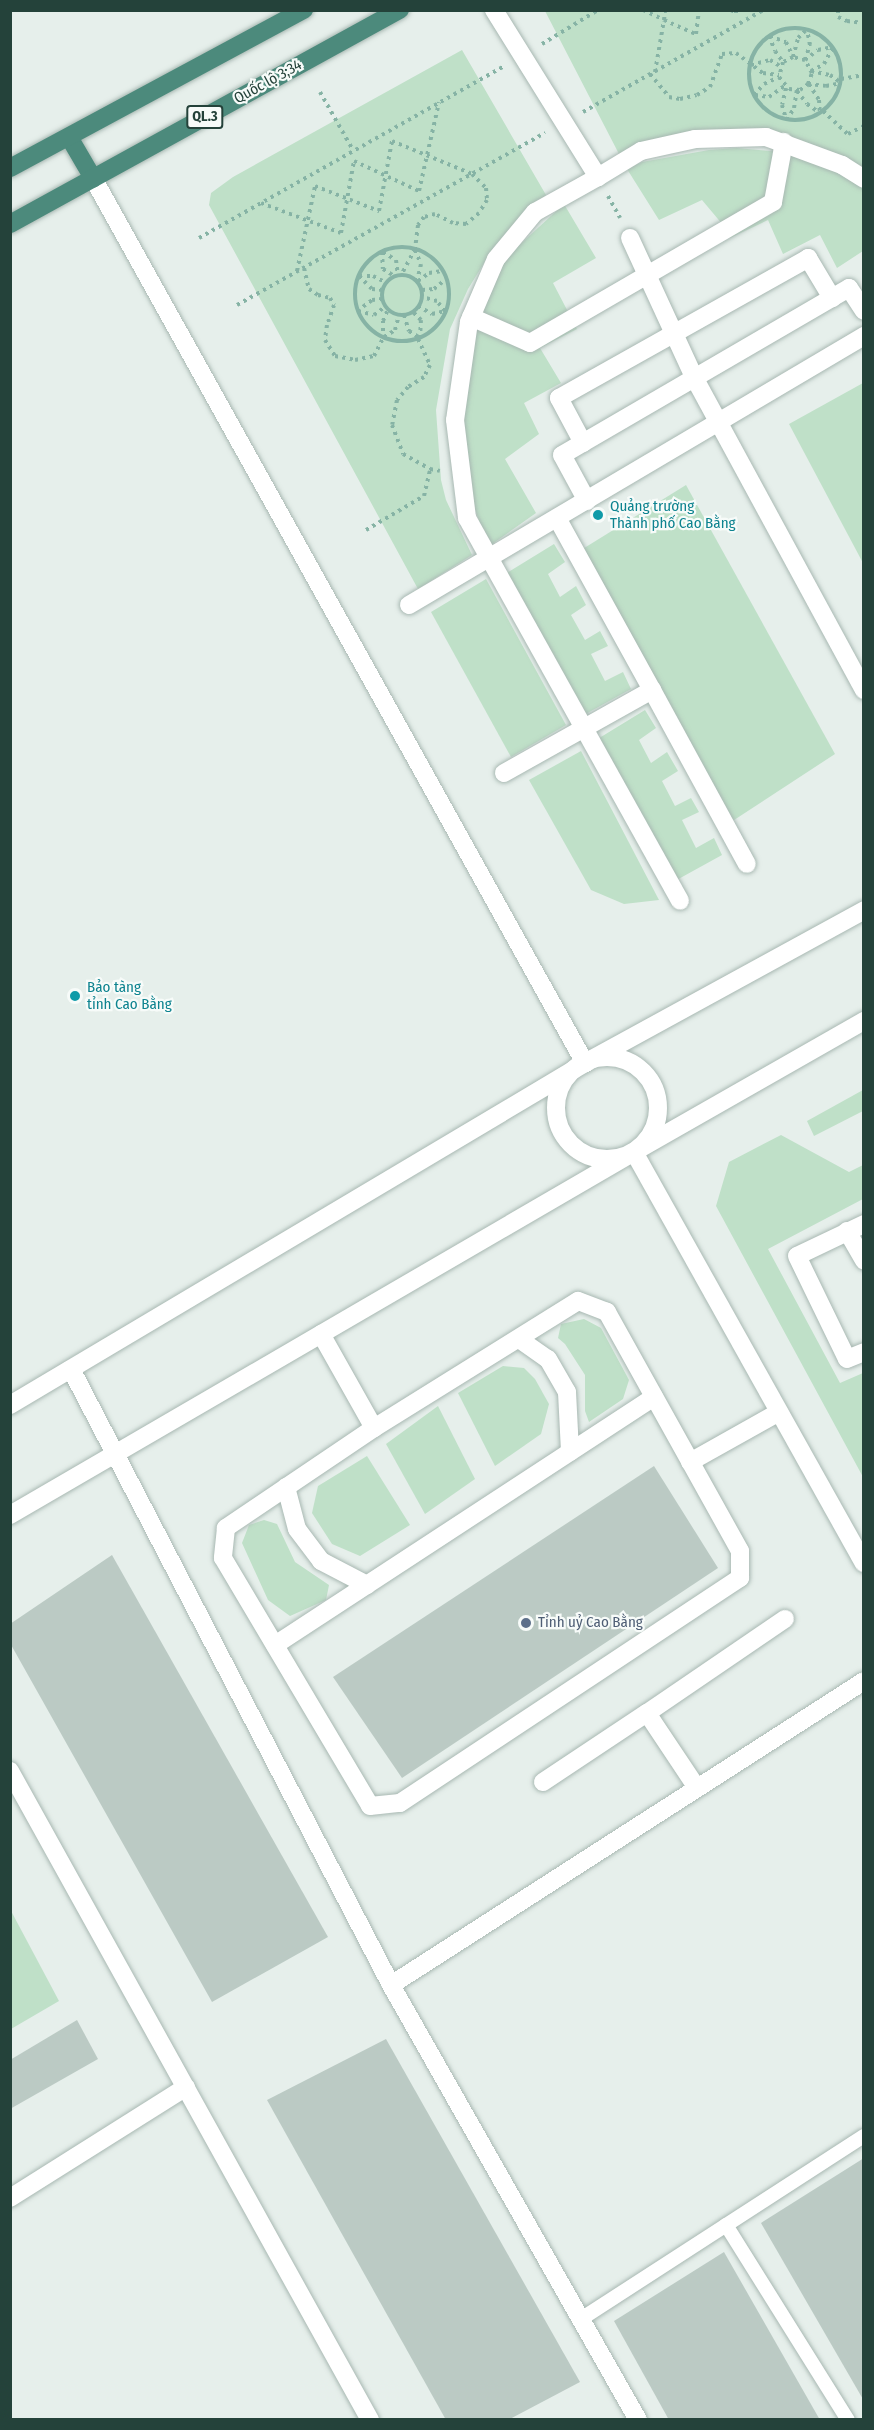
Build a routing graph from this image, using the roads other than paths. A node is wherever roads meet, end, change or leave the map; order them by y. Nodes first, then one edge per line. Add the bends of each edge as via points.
1 (400, 10) edge
2 (494, 10) edge
3 (296, 12) edge
4 (69, 137) junction
5 (784, 142) junction
6 (10, 168) edge
7 (598, 177) junction
8 (93, 178) junction
9 (864, 179) edge
10 (10, 224) edge
11 (630, 238) road end
12 (648, 276) junction
13 (832, 298) junction
14 (864, 310) edge
15 (471, 317) junction
16 (673, 332) junction
17 (864, 336) edge
18 (695, 379) junction
19 (721, 422) junction
20 (583, 443) junction
21 (587, 501) junction
22 (557, 518) junction
23 (489, 559) junction
24 (409, 605) dead end
25 (652, 690) junction
26 (864, 690) edge
27 (584, 728) junction
28 (504, 773) dead end
29 (747, 864) dead end
30 (681, 901) dead end
31 (864, 910) edge
32 (864, 1021) edge
33 (585, 1063) junction
34 (634, 1152) junction
35 (856, 1227) edge
36 (864, 1260) edge
37 (321, 1334) junction
38 (519, 1339) junction
39 (864, 1352) edge
40 (71, 1369) junction
41 (654, 1397) junction
42 (10, 1405) edge
43 (779, 1412) junction
44 (374, 1428) junction
45 (570, 1452) junction
46 (116, 1453) junction
47 (690, 1462) junction
48 (286, 1487) junction
49 (10, 1515) edge
50 (864, 1563) edge
51 (367, 1585) junction
52 (785, 1619) dead end
53 (275, 1645) junction
54 (864, 1681) edge
55 (647, 1713) junction
56 (10, 1771) edge
57 (543, 1782) dead end
58 (697, 1788) junction
59 (391, 1986) junction
60 (186, 2087) junction
61 (864, 2136) edge
62 (10, 2198) edge
63 (726, 2225) junction
64 (581, 2319) junction
65 (370, 2420) edge
66 (638, 2420) edge
67 (848, 2420) edge

1 - 8 highway, Quốc lộ 3;34 / QL.3
2 - 7 street
3 - 4 highway
4 - 6 highway
4 - 8 highway
5 - 7 street via 766,137 695,139 641,151
5 - 9 street via 842,165
5 - 12 street via 773,202
7 - 15 street via 535,212 496,259
8 - 10 highway, Quốc lộ 3;34 / QL.3
8 - 33 street
11 - 12 street
12 - 15 street via 530,343
12 - 16 street
13 - 14 street via 849,288
13 - 16 street via 808,258
13 - 18 street
15 - 23 street via 455,420 467,518
16 - 18 street
16 - 20 street via 559,398
17 - 19 street
18 - 19 street
18 - 20 street
19 - 21 street
19 - 26 street
20 - 21 street via 562,455
21 - 22 street
22 - 23 street
22 - 25 street
23 - 24 street
23 - 27 street
25 - 27 street
25 - 29 street
27 - 28 street
27 - 30 street
31 - 33 street
32 - 34 street
33 - 34 street via 601,1058 618,1059 647,1076 655,1091 656,1117 647,1140
33 - 34 street via 571,1072 561,1086 557,1110 562,1134 586,1155 619,1158
33 - 40 street
34 - 37 street
34 - 43 street
35 - 36 street
35 - 39 street via 797,1256 847,1359
37 - 44 street
37 - 46 street
38 - 41 street via 578,1301 607,1312
38 - 44 street
38 - 45 street via 548,1359 567,1392
40 - 42 street
40 - 46 street
41 - 45 street
41 - 47 street
43 - 47 street
43 - 50 street
44 - 48 street
45 - 51 street
46 - 49 street
46 - 59 street
47 - 53 street via 740,1551 740,1578 400,1803 370,1806
48 - 51 street via 297,1529 321,1561
48 - 53 street via 226,1528 223,1558
51 - 53 street
52 - 55 street
54 - 58 street
55 - 57 street
55 - 58 street
56 - 60 street
58 - 59 street
59 - 64 street
60 - 62 street
60 - 65 street
61 - 63 lane
63 - 64 lane
63 - 67 lane
64 - 66 street

